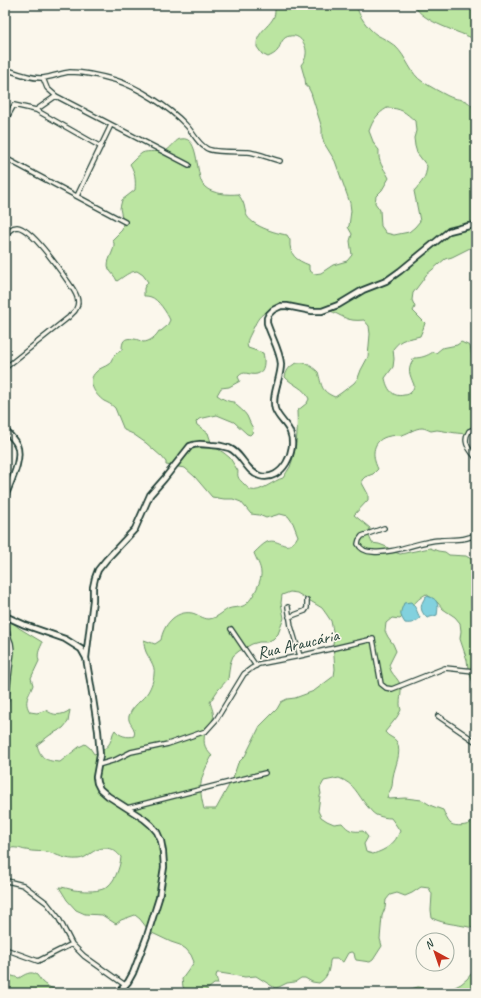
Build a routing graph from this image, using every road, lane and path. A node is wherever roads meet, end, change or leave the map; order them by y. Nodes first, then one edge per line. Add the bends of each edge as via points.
1 (5, 69) edge
2 (43, 78) junction
3 (56, 96) junction
4 (36, 110) junction
5 (5, 121) edge
6 (111, 125) junction
7 (101, 147) junction
8 (5, 158) edge
9 (280, 161) dead end
10 (189, 165) dead end
11 (77, 196) junction
12 (125, 222) dead end
13 (476, 225) edge
14 (5, 236) edge
15 (5, 368) edge
16 (476, 428) edge
17 (5, 430) edge
18 (476, 458) edge
19 (5, 497) edge
20 (384, 528) dead end
21 (476, 534) edge
22 (307, 600) dead end
23 (288, 607) dead end
24 (5, 616) edge
25 (289, 617) junction
26 (5, 620) edge
27 (231, 629) dead end
28 (300, 656) junction
29 (86, 658) junction
30 (256, 666) junction
31 (476, 669) edge
32 (5, 711) edge
33 (438, 716) dead end
34 (476, 742) edge
35 (98, 765) junction
36 (265, 773) dead end
37 (126, 808) junction
38 (5, 883) edge
39 (72, 944) junction
40 (5, 949) edge
41 (125, 985) junction
42 (118, 993) edge

1 - 2 street
2 - 3 street via 47,88
2 - 9 street via 70,72 116,80 150,96 166,108 186,124 207,149 250,152
3 - 4 street
3 - 6 street
4 - 5 street via 14,105
4 - 7 street
6 - 7 street
6 - 10 street
7 - 11 street
8 - 11 street
11 - 12 street
13 - 29 street via 449,231 386,281 363,290 338,305 322,311 281,306 269,314 267,324 281,364 275,408 290,432 292,443 284,468 275,475 261,476 255,474 240,456 229,448 201,444 190,446 150,495 135,529 98,570 93,587
14 - 15 street via 11,229 18,227 33,237 76,293 78,301 76,309 69,317
16 - 18 street via 469,432 466,439 466,445
17 - 19 street via 17,445 19,453 18,463
20 - 21 street via 360,538 360,548 380,552 430,541 463,539
22 - 25 street via 308,608 305,611
23 - 25 street
24 - 29 street via 65,639 81,648
25 - 28 street
26 - 32 street via 12,651
27 - 30 street
28 - 30 street, Rua Araucária
28 - 31 street, Rua Araucária via 373,639 381,684 392,689 445,668 474,671
29 - 35 street via 98,731
30 - 35 street, Rua Araucária via 244,674 216,720 206,731 168,744 131,752
33 - 34 street
35 - 37 street via 96,777 100,789
36 - 37 street
37 - 41 street via 144,819 157,832 161,841 164,867 159,898 147,936 133,973
38 - 39 street via 7,881 23,885 47,903 58,917
39 - 40 street via 38,961
39 - 41 street via 84,956
41 - 42 street

